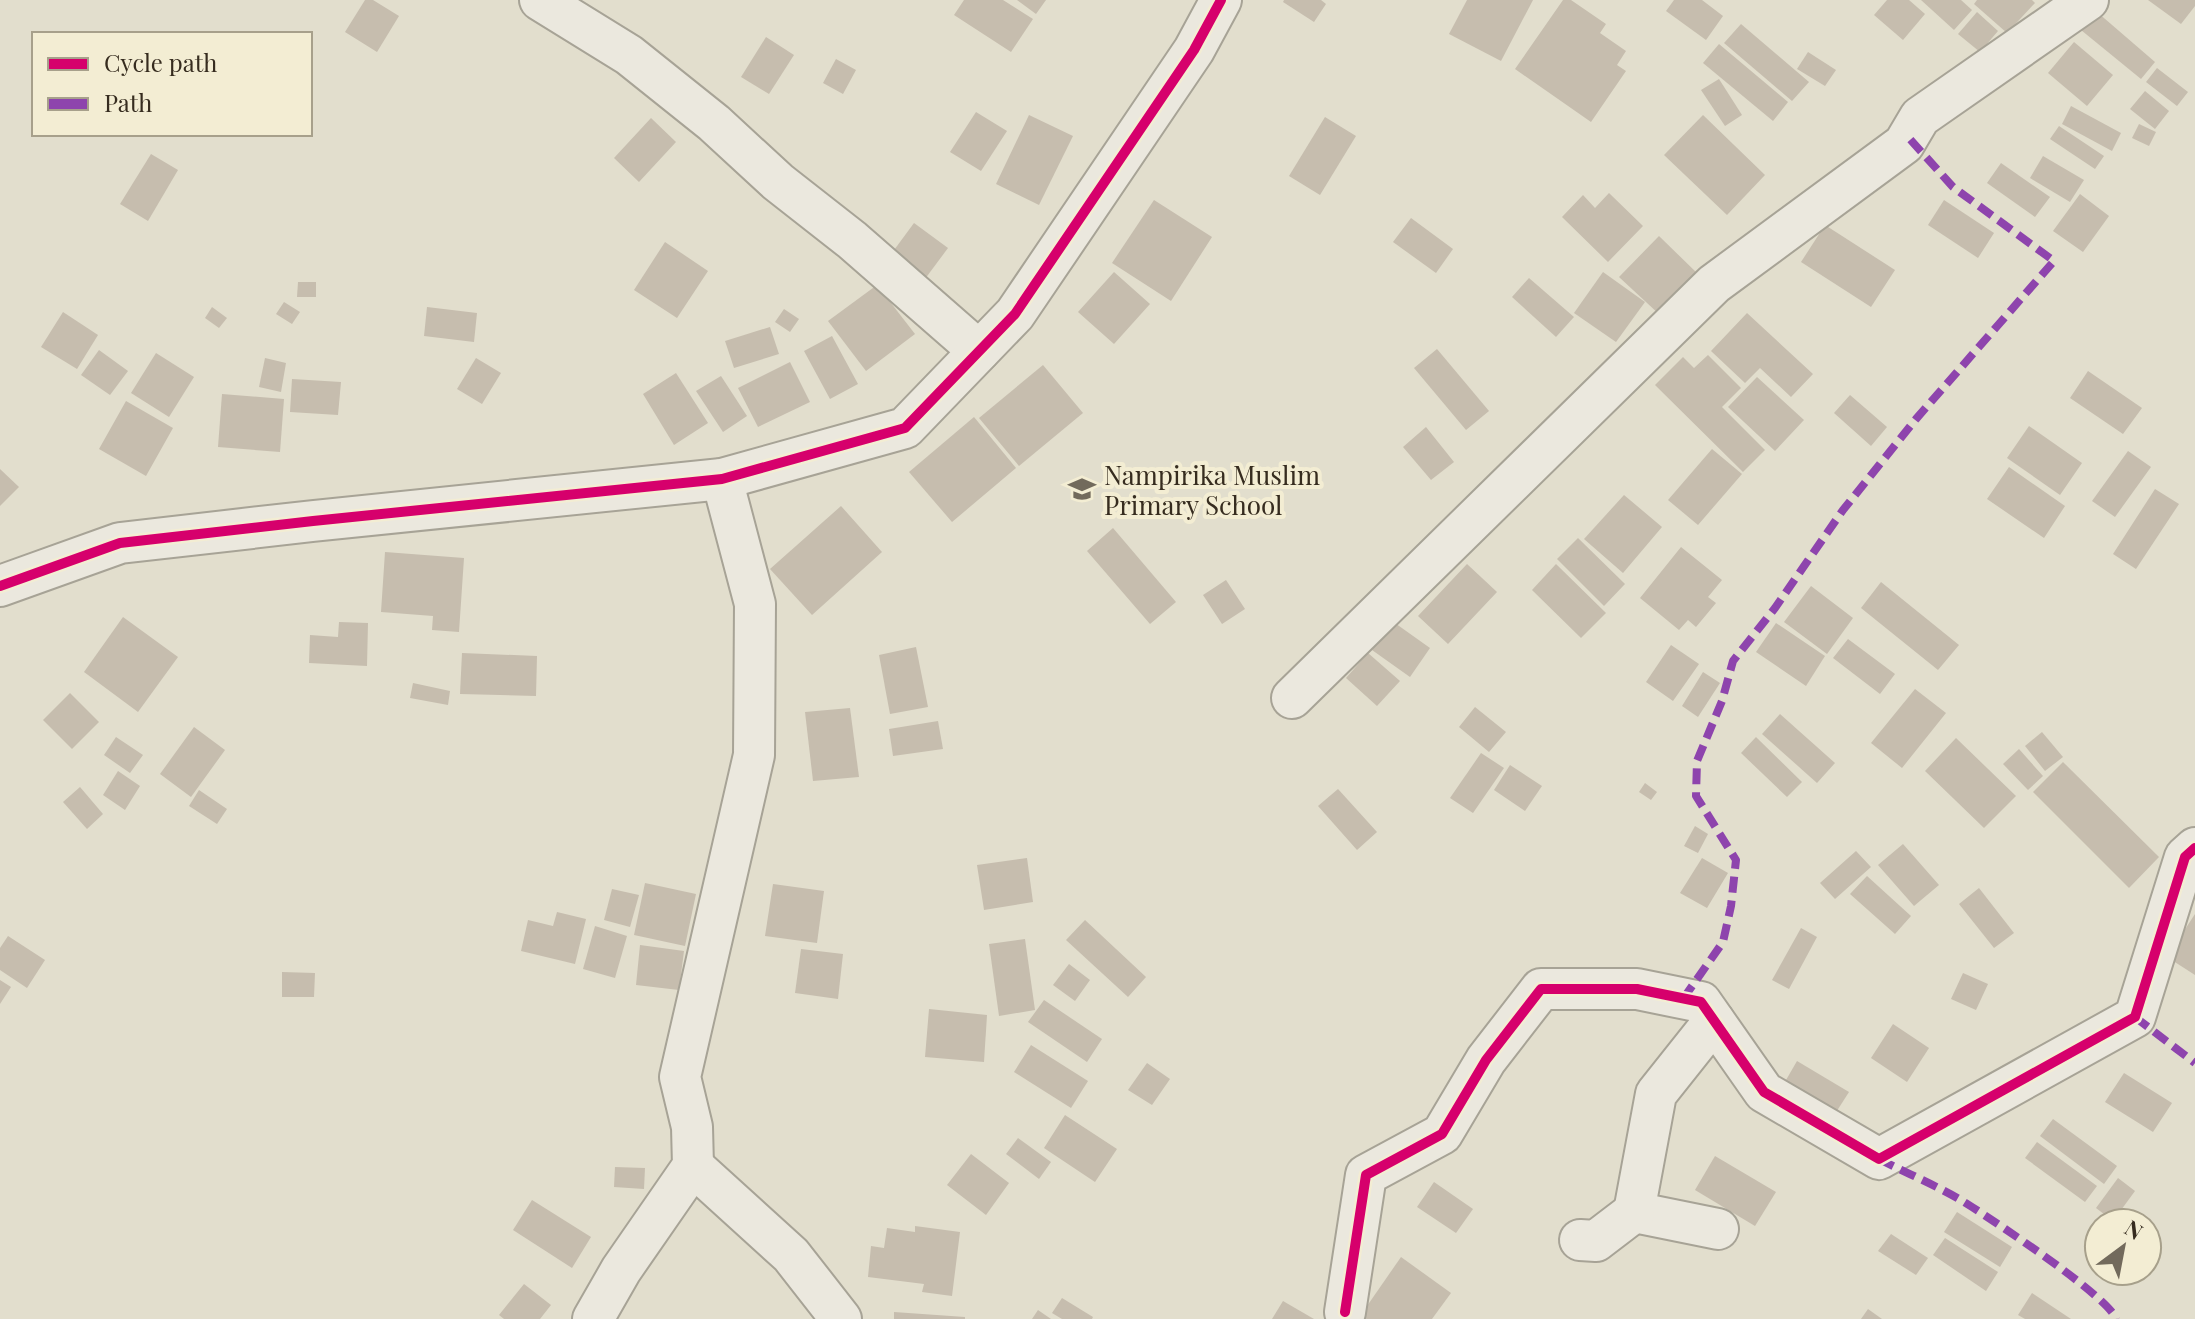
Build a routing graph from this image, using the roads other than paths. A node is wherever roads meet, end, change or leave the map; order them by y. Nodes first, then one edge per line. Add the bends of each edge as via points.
1 (540, 0) edge
2 (1221, 0) edge
3 (2088, 0) edge
4 (979, 351) junction
5 (722, 479) junction
6 (0, 586) edge
7 (1292, 698) dead end
8 (2195, 848) edge
9 (1714, 1021) junction
10 (693, 1166) junction
11 (1634, 1212) junction
12 (1718, 1229) dead end
13 (1580, 1240) dead end
14 (1345, 1312) dead end
15 (593, 1319) edge
16 (841, 1319) edge

1 - 4 street via 629,55
2 - 4 street via 1194,50 1015,314
3 - 7 street via 1920,117 1904,144 1714,284
4 - 5 street via 905,428
5 - 6 street via 120,543
5 - 10 street via 755,604 754,755 680,1077 692,1127
8 - 9 street via 2185,857 2135,1017 1879,1159 1764,1092
9 - 11 street via 1656,1094
9 - 14 street via 1701,1002 1637,989 1541,989 1486,1060 1442,1134 1366,1175
10 - 15 street
10 - 16 street via 791,1255
11 - 12 street
11 - 13 street via 1596,1241

